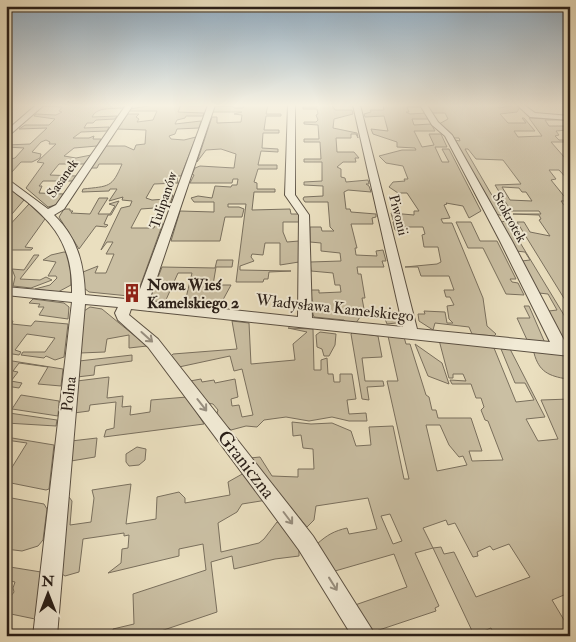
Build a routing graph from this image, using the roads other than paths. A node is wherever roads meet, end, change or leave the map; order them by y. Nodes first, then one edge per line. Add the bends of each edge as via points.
1 (109, 135) edge
2 (200, 135) edge
3 (291, 135) edge
4 (364, 135) edge
5 (448, 135) edge
6 (6, 181) edge
7 (47, 214) junction
8 (6, 291) edge
9 (77, 300) junction
10 (133, 304) junction
11 (305, 322) junction
12 (411, 332) junction
13 (566, 350) edge
14 (45, 636) edge
15 (365, 636) edge

1 - 7 street, Sasanek via 60,207
2 - 10 street, Tulipanów
3 - 11 street via 290,194 304,215
4 - 12 street, Piwonii
5 - 13 street, Stokrotek
6 - 7 street, Polna
7 - 9 street, Polna via 73,250
8 - 9 street, Władysława Kamelskiego
9 - 10 street, Władysława Kamelskiego
9 - 14 street, Polna
10 - 11 street, Władysława Kamelskiego
10 -> 15 street, Graniczna via 122,316 153,343 273,498
11 - 12 street, Władysława Kamelskiego
12 - 13 street, Władysława Kamelskiego

